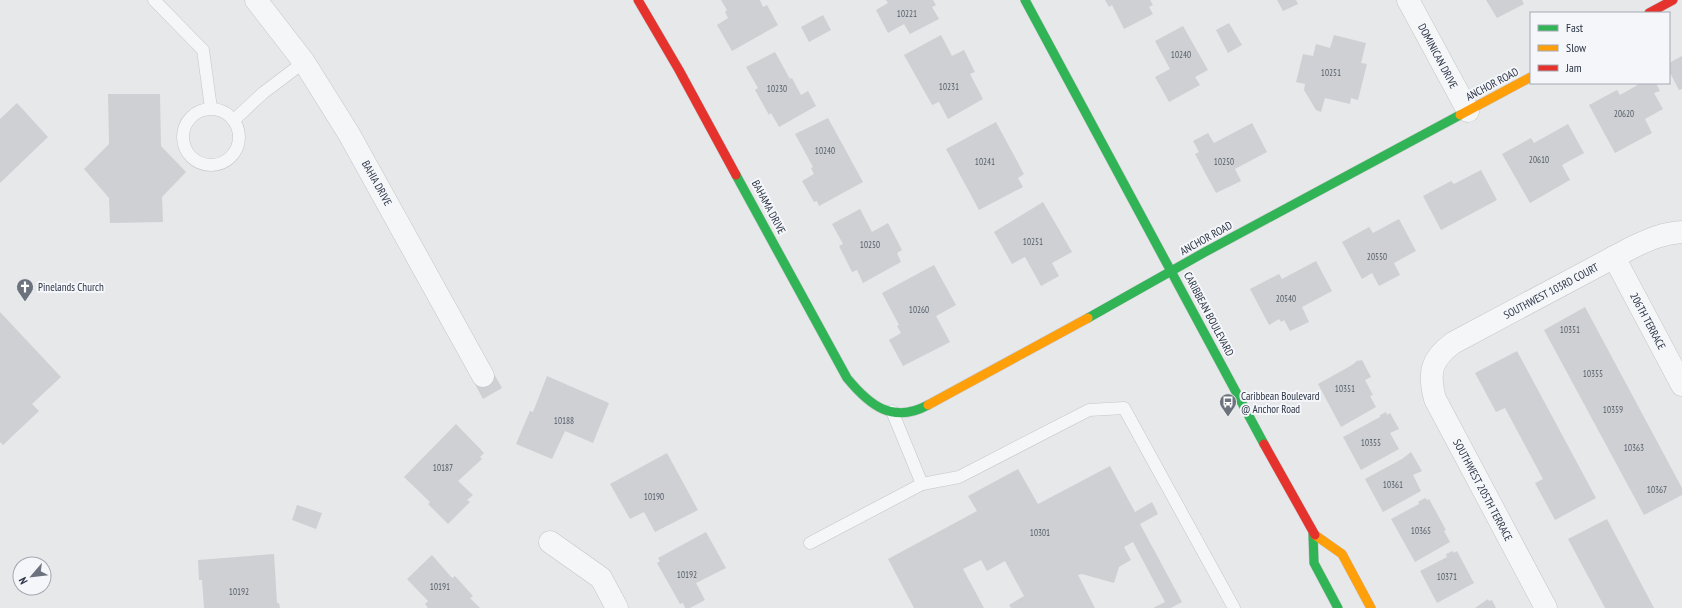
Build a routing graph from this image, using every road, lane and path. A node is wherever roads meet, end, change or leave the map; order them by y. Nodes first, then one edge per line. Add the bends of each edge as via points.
1 (154, 0) edge
2 (256, 0) edge
3 (638, 0) edge
4 (1025, 0) edge
5 (1408, 0) edge
6 (1673, 0) edge
7 (1651, 12) edge
8 (304, 62) junction
9 (1530, 78) edge
10 (211, 108) junction
11 (1468, 111) junction
12 (234, 120) junction
13 (1682, 232) edge
14 (1614, 258) junction
15 (1172, 271) junction
16 (1432, 368) joint
17 (483, 376) dead end
18 (1682, 385) edge
19 (892, 411) junction
20 (922, 484) junction
21 (1313, 534) junction
22 (550, 542) dead end
23 (810, 543) dead end
24 (617, 608) edge
25 (1234, 608) edge
26 (1338, 608) edge
27 (1371, 608) edge
28 (1546, 608) edge

1 - 10 lane via 203,50
2 - 8 street, BAHIA DRIVE
3 - 19 street, BAHAMA DRIVE via 730,162 847,378 868,400
4 - 15 street, CARIBBEAN BOULEVARD
5 - 11 street, DOMINICAN DRIVE
6 - 7 street
8 - 12 lane via 263,93
8 - 17 street, BAHIA DRIVE via 368,165
9 - 11 street, ANCHOR ROAD
10 - 12 lane via 224,112
10 - 12 lane via 193,114 183,130 185,149 198,162 217,165 233,155 239,138
11 - 15 street, ANCHOR ROAD
13 - 14 street, SOUTHWEST 103RD COURT via 1655,237
14 - 16 street, SOUTHWEST 103RD COURT via 1454,343 1443,350
14 - 18 street, 206TH TERRACE
15 - 19 street, ANCHOR ROAD via 915,412 902,414
15 - 21 street, CARIBBEAN BOULEVARD
16 - 28 street, SOUTHWEST 205TH TERRACE via 1430,377 1439,408
19 - 20 lane
20 - 23 lane
20 - 25 lane via 959,477 1089,410 1124,408
21 - 26 street, CARIBBEAN BOULEVARD via 1314,563
21 - 27 street, CARIBBEAN BOULEVARD via 1342,554
22 - 24 street via 601,578

